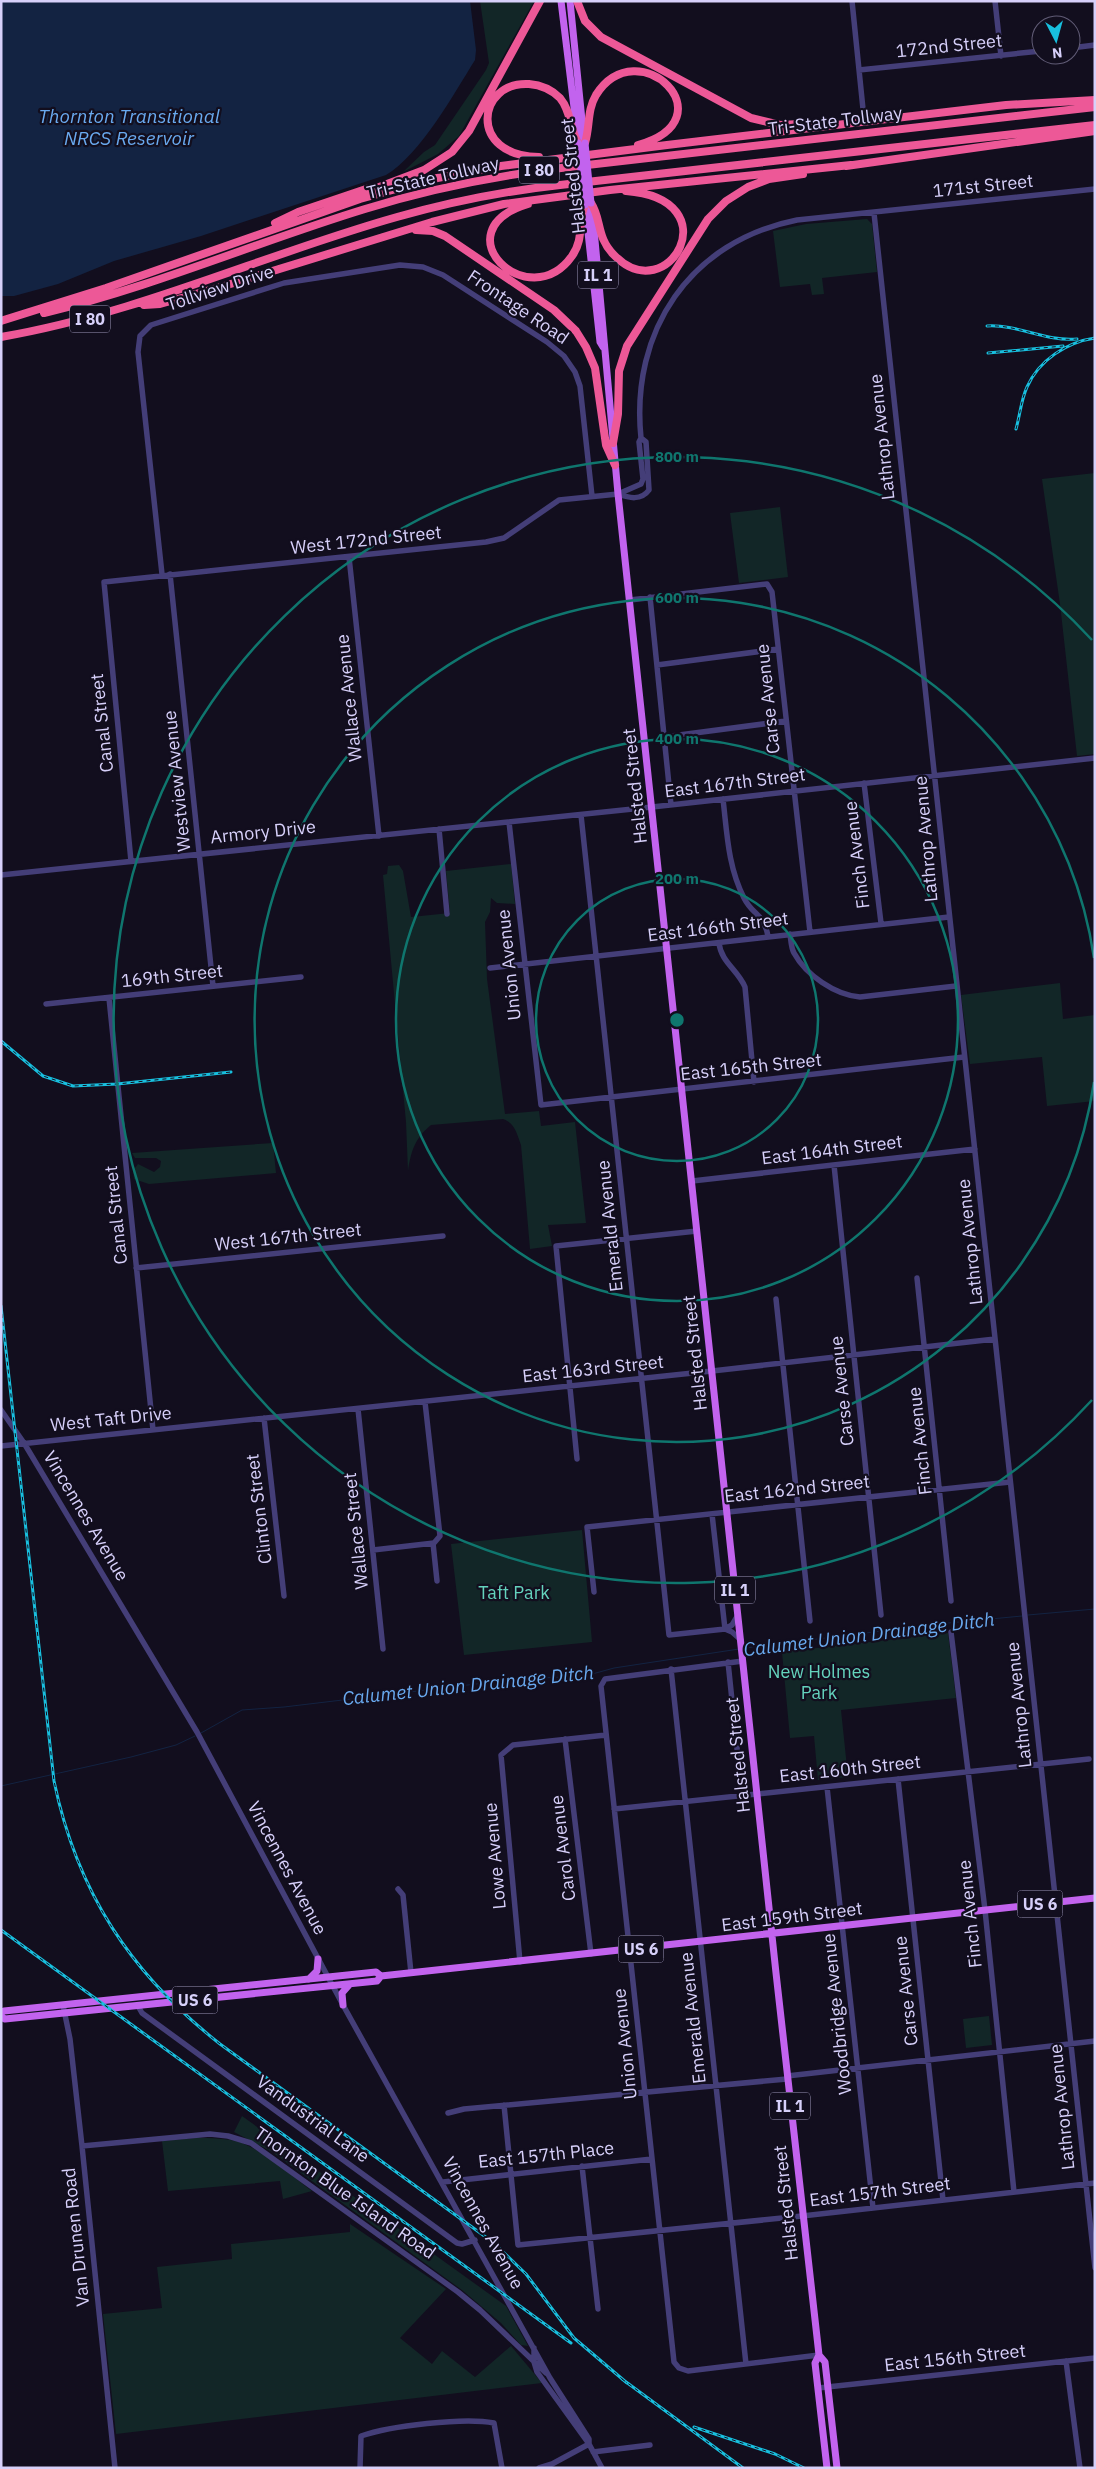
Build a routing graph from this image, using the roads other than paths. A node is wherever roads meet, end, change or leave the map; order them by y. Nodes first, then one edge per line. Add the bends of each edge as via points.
1 (540, 1) edge
2 (562, 1) edge
3 (570, 1) edge
4 (577, 1) edge
5 (852, 1) edge
6 (995, 1) edge
7 (1095, 45) edge
8 (1081, 47) edge
9 (1031, 52) edge
10 (1001, 56) junction
11 (859, 70) junction
12 (1095, 100) edge
13 (1095, 106) edge
14 (863, 109) dead end
15 (916, 116) junction
16 (1095, 125) edge
17 (1095, 131) edge
18 (581, 143) junction
19 (602, 154) junction
20 (566, 158) junction
21 (850, 165) junction
22 (1095, 189) edge
23 (604, 190) junction
24 (554, 196) junction
25 (588, 204) junction
26 (874, 213) junction
27 (385, 236) junction
28 (241, 239) junction
29 (314, 277) joint
30 (132, 306) junction
31 (1, 321) edge
32 (1, 336) edge
33 (641, 438) junction
34 (613, 443) junction
35 (615, 465) junction
36 (618, 494) junction
37 (592, 496) junction
38 (349, 557) junction
39 (162, 574) junction
40 (170, 574) junction
41 (104, 582) joint
42 (650, 598) junction
43 (630, 600) junction
44 (778, 649) junction
45 (657, 665) junction
46 (786, 721) junction
47 (664, 736) junction
48 (1095, 758) edge
49 (936, 776) junction
50 (864, 783) junction
51 (793, 791) junction
52 (723, 800) junction
53 (671, 805) junction
54 (652, 807) junction
55 (580, 815) junction
56 (509, 822) junction
57 (439, 829) junction
58 (379, 836) junction
59 (199, 854) junction
60 (131, 861) junction
61 (1, 875) edge
62 (447, 914) dead end
63 (949, 917) junction
64 (881, 924) junction
65 (810, 932) junction
66 (790, 934) junction
67 (768, 936) junction
68 (719, 943) junction
69 (667, 949) junction
70 (596, 956) junction
71 (524, 964) junction
72 (490, 968) dead end
73 (301, 977) dead end
74 (213, 986) junction
75 (956, 986) junction
76 (109, 998) junction
77 (46, 1004) dead end
78 (964, 1057) junction
79 (754, 1082) junction
80 (682, 1090) junction
81 (611, 1097) junction
82 (541, 1105) joint
83 (975, 1149) junction
84 (834, 1165) junction
85 (692, 1182) junction
86 (697, 1231) junction
87 (443, 1236) dead end
88 (626, 1238) junction
89 (136, 1268) junction
90 (918, 1278) dead end
91 (776, 1299) dead end
92 (995, 1339) junction
93 (925, 1347) junction
94 (854, 1355) junction
95 (782, 1363) junction
96 (712, 1371) junction
97 (641, 1379) junction
98 (570, 1386) junction
99 (426, 1402) junction
100 (358, 1408) junction
101 (1, 1410) edge
102 (264, 1418) junction
103 (224, 1423) joint
104 (153, 1430) junction
105 (24, 1443) junction
106 (1, 1446) edge
107 (577, 1459) dead end
108 (1010, 1482) junction
109 (940, 1489) junction
110 (869, 1497) junction
111 (797, 1504) junction
112 (727, 1512) junction
113 (712, 1514) junction
114 (656, 1520) junction
115 (433, 1543) junction
116 (372, 1550) junction
117 (437, 1581) dead end
118 (594, 1592) dead end
119 (284, 1596) dead end
120 (951, 1601) dead end
121 (738, 1615) junction
122 (881, 1615) dead end
123 (810, 1621) dead end
124 (725, 1629) junction
125 (951, 1632) dead end
126 (741, 1640) junction
127 (383, 1649) dead end
128 (743, 1660) junction
129 (728, 1662) junction
130 (671, 1669) junction
131 (606, 1734) junction
132 (565, 1739) junction
133 (1089, 1758) dead end
134 (1040, 1764) junction
135 (968, 1772) junction
136 (898, 1779) junction
137 (828, 1787) junction
138 (757, 1794) junction
139 (742, 1796) junction
140 (685, 1802) junction
141 (614, 1809) junction
142 (398, 1889) dead end
143 (1095, 1898) edge
144 (1055, 1902) junction
145 (985, 1910) junction
146 (914, 1918) junction
147 (842, 1926) junction
148 (772, 1935) junction
149 (700, 1942) junction
150 (630, 1950) junction
151 (591, 1954) junction
152 (318, 1959) junction
153 (520, 1962) junction
154 (411, 1973) junction
155 (382, 1976) junction
156 (328, 1977) junction
157 (309, 1979) junction
158 (350, 1984) junction
159 (333, 1986) junction
160 (136, 1996) junction
161 (62, 2005) junction
162 (343, 2005) junction
163 (138, 2006) junction
164 (1, 2013) edge
165 (65, 2014) junction
166 (1, 2017) edge
167 (1095, 2042) edge
168 (1070, 2044) junction
169 (999, 2052) junction
170 (928, 2060) junction
171 (858, 2068) junction
172 (787, 2077) junction
173 (716, 2086) junction
174 (645, 2092) junction
175 (504, 2105) junction
176 (448, 2113) dead end
177 (82, 2146) junction
178 (652, 2159) junction
179 (582, 2166) junction
180 (511, 2174) junction
181 (443, 2182) junction
182 (1095, 2184) edge
183 (1086, 2185) junction
184 (1014, 2192) junction
185 (943, 2200) junction
186 (873, 2208) junction
187 (802, 2216) junction
188 (731, 2224) junction
189 (660, 2231) junction
190 (589, 2238) junction
191 (475, 2240) junction
192 (1095, 2268) edge
193 (598, 2309) dead end
194 (534, 2348) junction
195 (819, 2355) junction
196 (1095, 2358) edge
197 (1066, 2361) junction
198 (534, 2362) junction
199 (746, 2364) junction
200 (550, 2378) junction
201 (828, 2387) junction
202 (818, 2388) junction
203 (589, 2444) junction
204 (650, 2445) dead end
205 (594, 2452) junction
206 (115, 2468) edge
207 (360, 2468) edge
208 (502, 2468) edge
209 (539, 2468) edge
210 (602, 2468) edge
211 (827, 2468) edge
212 (837, 2468) edge
213 (1080, 2468) edge

1 - 28 highway via 464,138 437,164
2 - 18 main road, Halsted Street / IL 1
3 - 18 main road, Halsted Street / IL 1
4 - 15 highway via 586,21 601,38 760,121 796,125
5 - 11 street
6 - 10 street
7 - 8 street
9 - 10 street, 172nd Street
10 - 11 street, 172nd Street
11 - 14 street
12 - 15 highway via 1014,104
13 - 31 highway, Tri-State Tollway / I 80 via 561,168 476,181 357,212 73,306
15 - 19 highway
16 - 30 highway, Tri-State Tollway / I 80 via 497,194 380,222
17 - 21 highway
18 - 19 highway via 592,103 607,84 635,72 652,74 665,81 673,91 677,105 670,129 654,140
18 - 20 highway via 574,136 564,105 549,90 519,84 494,99 488,126 501,147 525,156
18 - 25 main road, Halsted Street / IL 1, bridge
19 - 20 highway
20 - 28 highway via 414,182
21 - 23 highway
21 - 34 highway via 759,182 737,193 716,210 627,346 619,371 618,414
22 - 26 street, 171st Street
23 - 24 highway
23 - 25 highway via 646,194 671,207 680,219 684,233 681,248 674,259 648,269 622,262 603,239 595,210
24 - 25 highway via 513,209 496,222 491,246 505,269 536,277 562,266 578,246 582,211
24 - 27 highway via 504,204
25 - 34 main road, Halsted Street / IL 1 via 606,340 603,347
26 - 33 street, 171st Street via 778,224 753,233 708,259 669,303 650,347 641,382
26 - 49 street, Lathrop Avenue
27 - 30 highway via 160,304
27 - 35 highway via 392,238 422,229 441,234 570,324 586,347 595,368 606,445
28 - 31 highway via 106,288
29 - 37 street, Frontage Road via 400,265 423,267 443,275 547,342 564,356 580,386
29 - 39 street, Tollview Drive via 284,283 151,325 140,336 138,352
30 - 32 highway, Tri-State Tollway / I 80 via 48,329
33 - 36 street via 641,484
33 - 36 street via 646,442 649,490 635,498
34 - 35 main road, Halsted Street / IL 1
35 - 36 main road, Halsted Street / IL 1
36 - 37 street, West 172nd Street
36 - 43 main road, Halsted Street / IL 1
37 - 38 street, West 172nd Street via 556,502 504,538
38 - 40 street, West 172nd Street
38 - 58 street, Wallace Avenue
39 - 40 street, West 172nd Street
39 - 41 street, West 172nd Street
40 - 59 street, Westview Avenue
41 - 60 street, Canal Street
42 - 43 street
42 - 44 street, Carse Avenue via 767,584 772,592
42 - 45 street
43 - 54 main road, Halsted Street / IL 1
44 - 45 street
44 - 46 street, Carse Avenue
45 - 47 street
46 - 47 street
46 - 51 street, Carse Avenue
47 - 53 street
48 - 49 street, East 167th Street
49 - 50 street, East 167th Street
49 - 63 street, Lathrop Avenue
50 - 51 street, East 167th Street
50 - 64 street, Finch Avenue
51 - 52 street, East 167th Street
51 - 65 street, Carse Avenue
52 - 53 street, East 167th Street
52 - 67 street via 730,864 744,899 765,922
53 - 54 street, East 167th Street
54 - 55 street, East 167th Street
54 - 69 main road, Halsted Street / IL 1
55 - 56 street, East 167th Street
55 - 70 street, Emerald Avenue
56 - 57 street, East 167th Street
56 - 71 street, Union Avenue
57 - 58 street, East 167th Street
57 - 62 street
58 - 59 street, Armory Drive
59 - 60 street, Armory Drive
59 - 74 street, Westview Avenue
60 - 61 street, Armory Drive
63 - 64 street, East 166th Street
63 - 75 street, Lathrop Avenue
64 - 65 street, East 166th Street
65 - 66 street, East 166th Street
66 - 67 street, East 166th Street
66 - 75 street via 794,953 812,974 847,996
67 - 68 street, East 166th Street
68 - 69 street, East 166th Street
68 - 79 street via 721,954 741,978 744,988
69 - 70 street, East 166th Street
69 - 80 main road, Halsted Street / IL 1
70 - 71 street, East 166th Street
70 - 81 street, Emerald Avenue
71 - 72 street, East 166th Street
71 - 82 street, Union Avenue
73 - 74 street, 169th Street
74 - 76 street, 169th Street
75 - 78 street, Lathrop Avenue
76 - 77 street, 169th Street
76 - 89 street, Canal Street
78 - 79 street, East 165th Street
78 - 83 street, Lathrop Avenue
79 - 80 street, East 165th Street
80 - 81 street, East 165th Street
80 - 85 main road, Halsted Street / IL 1
81 - 82 street, East 165th Street
81 - 88 street, Emerald Avenue
83 - 84 street, East 164th Street
83 - 92 street, Lathrop Avenue
84 - 85 street, East 164th Street
84 - 94 street, Carse Avenue
85 - 86 main road, Halsted Street / IL 1
86 - 88 street
86 - 96 main road, Halsted Street / IL 1
87 - 89 street, West 167th Street
88 - 97 street, Emerald Avenue
88 - 98 street via 556,1246
89 - 104 street, Canal Street
90 - 93 street, Finch Avenue
91 - 95 street
92 - 93 street, East 163rd Street
92 - 108 street, Lathrop Avenue
93 - 94 street, East 163rd Street
93 - 109 street, Finch Avenue
94 - 95 street, East 163rd Street
94 - 110 street, Carse Avenue
95 - 96 street, East 163rd Street
95 - 111 street
96 - 97 street, East 163rd Street
96 - 112 main road, Halsted Street / IL 1
97 - 98 street, East 163rd Street
97 - 114 street, Emerald Avenue
98 - 99 street, East 163rd Street
98 - 107 street
99 - 100 street, East 163rd Street
99 - 115 street via 440,1536
100 - 102 street, East 163rd Street
100 - 116 street, Wallace Street
101 - 105 street, Vincennes Avenue
102 - 103 street, East 163rd Street
102 - 119 street, Clinton Street
103 - 104 street, West Taft Drive
104 - 105 street, West Taft Drive
105 - 106 street, West Taft Drive
105 - 152 street, Vincennes Avenue via 199,1735
108 - 109 street, East 162nd Street
108 - 134 street, Lathrop Avenue
109 - 110 street, East 162nd Street
109 - 120 street, Finch Avenue
110 - 111 street, East 162nd Street
110 - 122 street, Carse Avenue
111 - 112 street, East 162nd Street
111 - 123 street
112 - 113 street, East 162nd Street
112 - 121 main road, Halsted Street / IL 1
113 - 114 street, East 162nd Street
113 - 124 street
114 - 118 street, East 162nd Street via 587,1527
114 - 124 street, Emerald Avenue via 669,1635
115 - 116 street
115 - 117 street
116 - 127 street, Wallace Street
121 - 124 street
121 - 126 main road, Halsted Street / IL 1
124 - 126 street
125 - 135 street, Finch Avenue
126 - 128 main road, Halsted Street / IL 1
128 - 129 street
128 - 138 main road, Halsted Street / IL 1
129 - 130 street
129 - 139 street, Halsted Street
130 - 131 street, Union Avenue via 605,1679 601,1686
130 - 140 street, Emerald Avenue
131 - 132 street
131 - 141 street, Union Avenue
132 - 151 street, Carol Avenue
132 - 153 street, Lowe Avenue via 512,1745 500,1760
133 - 134 street, East 160th Street
134 - 135 street, East 160th Street
134 - 144 street, Lathrop Avenue
135 - 136 street, East 160th Street
135 - 145 street, Finch Avenue
136 - 137 street, East 160th Street
136 - 146 street, Carse Avenue
137 - 138 street, East 160th Street
137 - 147 street, Woodbridge Avenue
138 - 139 street, East 160th Street
138 - 148 main road, Halsted Street / IL 1
139 - 140 street, East 160th Street
140 - 141 street, East 160th Street
140 - 149 street, Emerald Avenue
141 - 150 street, Union Avenue
142 - 154 street via 403,1896
143 - 144 main road, East 159th Street / US 6
144 - 145 main road, East 159th Street / US 6
144 - 168 street, Lathrop Avenue
145 - 146 main road, East 159th Street / US 6
145 - 169 street, Finch Avenue
146 - 147 main road, East 159th Street / US 6
146 - 170 street, Carse Avenue
147 - 148 main road, East 159th Street / US 6
147 - 171 street, Woodbridge Avenue
148 - 149 main road, East 159th Street / US 6
148 - 172 main road, Halsted Street / IL 1
149 - 150 main road, East 159th Street / US 6
149 - 173 street, Emerald Avenue
150 - 151 main road, East 159th Street / US 6
150 - 174 street, Union Avenue
151 - 153 main road, East 159th Street / US 6
152 - 156 street, Vincennes Avenue
152 - 157 main road via 317,1971
153 - 154 main road, East 159th Street / US 6
154 - 155 main road, US 6
155 - 156 main road, US 6 via 376,1972
155 - 158 main road, US 6 via 377,1981
156 - 157 main road, US 6
156 - 159 street, Vincennes Avenue
157 - 160 main road, US 6
158 - 159 main road, US 6
158 - 162 main road via 342,1994
159 - 162 street, Vincennes Avenue
159 - 163 main road, US 6
160 - 161 main road, US 6
160 - 163 main road
161 - 164 main road, US 6
161 - 165 street, Van Drunen Road
162 - 181 street, Vincennes Avenue
163 - 165 main road, US 6
163 - 191 street, Vandustrial Lane via 142,2013 457,2243
165 - 166 main road, US 6
165 - 177 street, Van Drunen Road
167 - 168 street
168 - 169 street
168 - 183 street, Lathrop Avenue
169 - 170 street
169 - 184 street, Finch Avenue
170 - 171 street
170 - 185 street, Carse Avenue
171 - 172 street
171 - 186 street, Woodbridge Avenue
172 - 173 street
172 - 187 main road, Halsted Street / IL 1
173 - 174 street
173 - 188 street, Emerald Avenue
174 - 175 street
174 - 178 street, Union Avenue
175 - 176 street
175 - 180 street
177 - 198 street, Thornton Blue Island Road via 210,2134 251,2143 464,2296
177 - 206 street, Van Drunen Road
178 - 179 street, East 157th Place
178 - 189 street, Union Avenue
179 - 180 street, East 157th Place
179 - 190 street
180 - 181 street, East 157th Place
180 - 190 street, East 157th Street via 518,2245
181 - 191 street, Vincennes Avenue
182 - 183 street, East 157th Street
183 - 184 street, East 157th Street
183 - 192 street, Lathrop Avenue
184 - 185 street, East 157th Street
185 - 186 street, East 157th Street
186 - 187 street, East 157th Street
187 - 188 street, East 157th Street
187 - 195 main road, Halsted Street / IL 1
188 - 189 street, East 157th Street
188 - 199 street, Emerald Avenue
189 - 190 street, East 157th Street
189 - 199 street, Union Avenue via 674,2362 679,2368 688,2370
190 - 193 street
191 - 194 street, Vincennes Avenue
194 - 198 street, Vincennes Avenue
194 - 200 street, Vincennes Avenue
195 - 199 street
195 - 201 main road, Halsted Street / IL 1 via 825,2362
195 - 202 main road, Halsted Street / IL 1 via 815,2363
196 - 197 street, East 156th Street
197 - 201 street, East 156th Street
197 - 213 street
198 - 200 street, Thornton Blue Island Road
198 - 203 street, Vincennes Avenue via 537,2372
200 - 203 street, Vincennes Avenue via 578,2419
201 - 202 street, East 156th Street
201 - 212 main road, Halsted Street / IL 1
202 - 211 main road, Halsted Street / IL 1
203 - 205 street, Vincennes Avenue
203 - 209 street
204 - 205 street
205 - 210 street, Vincennes Avenue
207 - 208 street via 361,2436 382,2429 476,2420 494,2423

